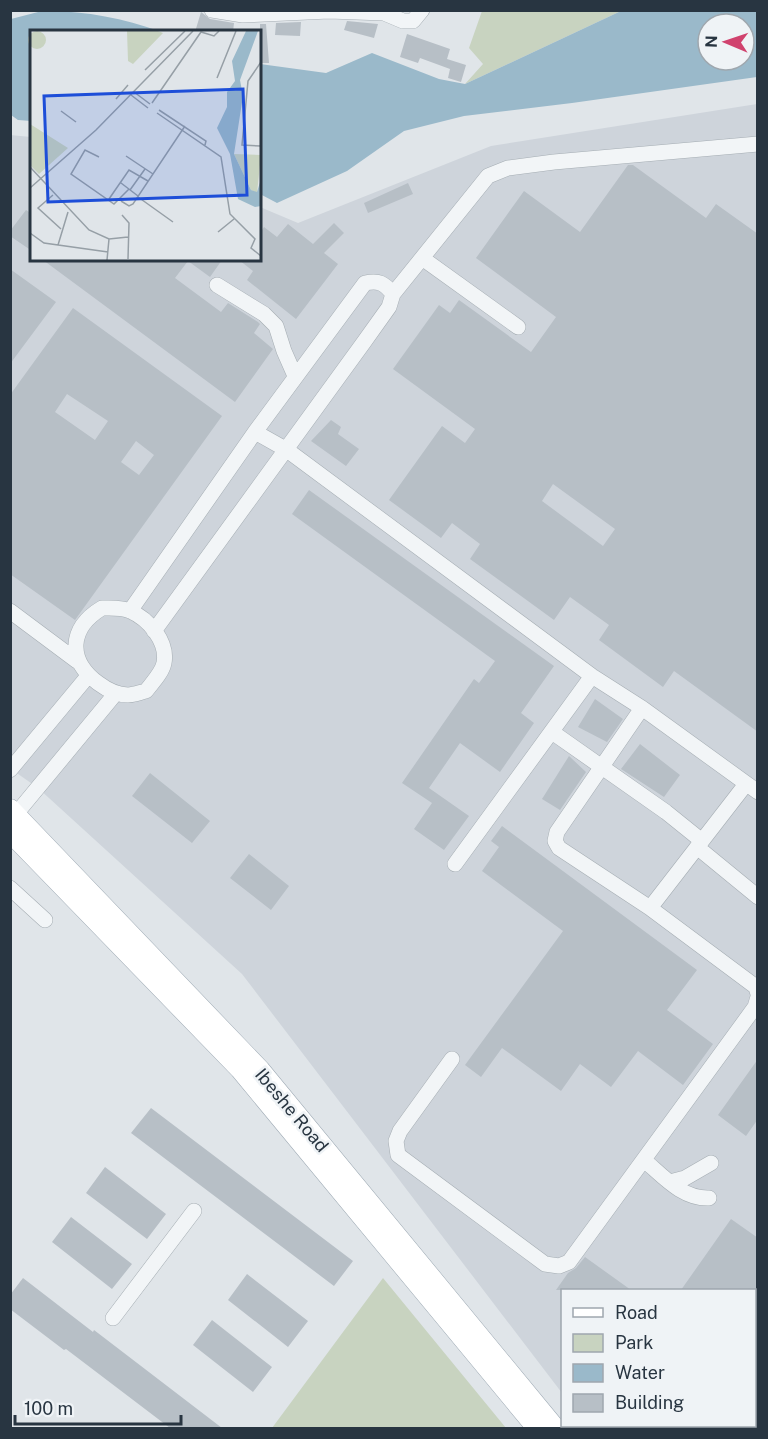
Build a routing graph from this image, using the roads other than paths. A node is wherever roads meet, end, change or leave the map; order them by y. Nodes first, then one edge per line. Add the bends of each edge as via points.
1 (212, 10) edge
2 (422, 10) edge
3 (758, 144) edge
4 (422, 258) junction
5 (217, 285) dead end
6 (393, 294) junction
7 (518, 327) dead end
8 (296, 376) junction
9 (255, 432) junction
10 (287, 450) junction
11 (10, 611) edge
12 (130, 611) junction
13 (154, 631) junction
14 (77, 661) junction
15 (88, 676) junction
16 (592, 676) junction
17 (116, 693) junction
18 (642, 708) junction
19 (552, 732) junction
20 (602, 768) junction
21 (10, 770) edge
22 (754, 787) edge
23 (12, 818) edge
24 (699, 844) junction
25 (455, 864) dead end
26 (10, 888) edge
27 (758, 897) edge
28 (650, 908) junction
29 (45, 920) dead end
30 (758, 995) edge
31 (452, 1059) dead end
32 (644, 1160) junction
33 (711, 1163) dead end
34 (670, 1182) junction
35 (709, 1198) dead end
36 (194, 1211) dead end
37 (113, 1318) dead end
38 (537, 1428) edge
39 (555, 1428) edge

1 - 2 street via 243,15 384,13 403,21 413,21
3 - 4 street via 508,168 488,176
4 - 6 street
4 - 7 street
5 - 8 street via 264,314 276,326
6 - 8 street via 386,284 365,283
6 - 10 street via 389,307
8 - 9 street
9 - 10 street
9 - 12 street
10 - 13 street
10 - 16 street
11 - 14 street
12 - 13 street
12 - 14 street via 102,608 90,616 76,642
13 - 17 street via 163,644 164,664 154,681 146,691
14 - 15 street
15 - 17 street
15 - 21 street
16 - 18 street
16 - 19 street
17 - 23 street
18 - 20 street
18 - 22 street
19 - 20 street
19 - 25 street
20 - 24 street via 666,812
20 - 28 street via 557,832 555,842
22 - 24 street
23 - 38 main road, Ibeshe Road via 240,1069
23 - 39 main road, Ibeshe Road via 260,1070
24 - 27 street
24 - 28 street
26 - 29 street
28 - 30 street via 756,987
30 - 32 street via 755,1007
31 - 32 street via 400,1131 396,1141 399,1155 545,1264 558,1266 569,1262
32 - 34 street
33 - 34 street
34 - 35 street via 698,1198
36 - 37 street

